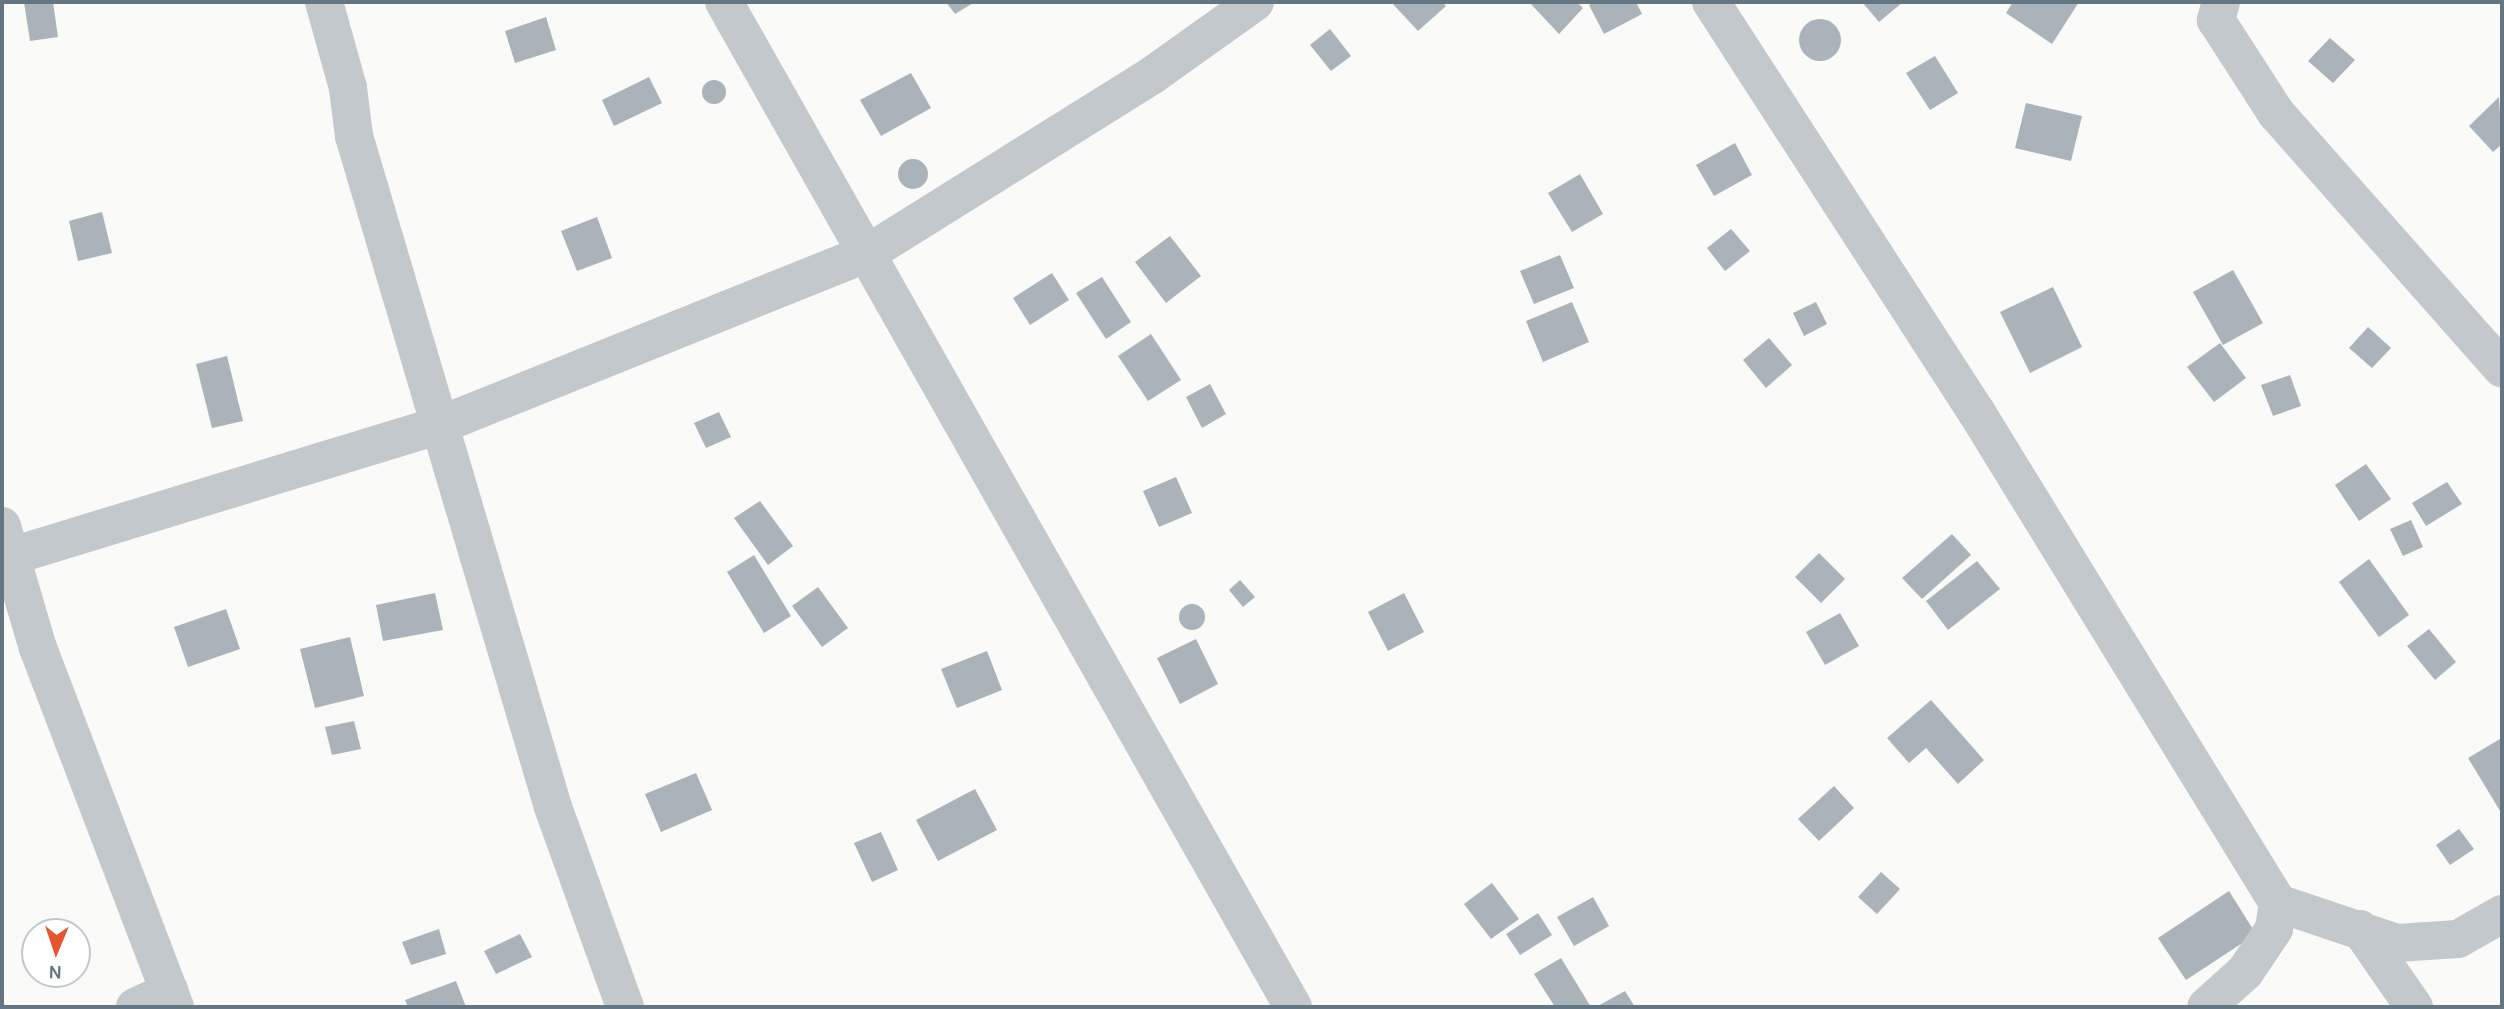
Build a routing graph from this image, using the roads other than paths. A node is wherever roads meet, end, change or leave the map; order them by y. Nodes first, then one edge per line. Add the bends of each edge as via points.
1 (324, 2) edge
2 (724, 2) edge
3 (1255, 2) edge
4 (1711, 2) edge
5 (2221, 2) edge
6 (868, 253) junction
7 (2502, 368) edge
8 (440, 425) junction
9 (5, 547) edge
10 (2278, 903) junction
11 (2502, 914) edge
12 (2360, 929) junction
13 (172, 999) edge
14 (135, 1007) edge
15 (625, 1007) edge
16 (1293, 1007) edge
17 (2206, 1007) edge
18 (2414, 1007) edge

1 - 8 street via 348,88 354,136
2 - 6 street
3 - 6 street via 1154,74
4 - 10 street via 1977,413
5 - 7 street via 2216,20 2276,113
6 - 8 street
6 - 16 street
8 - 9 street
8 - 15 street via 553,807
9 - 13 street via 38,648
10 - 12 street
10 - 17 street via 2274,929 2253,961
11 - 12 street via 2458,939 2429,944 2397,943
12 - 18 street
13 - 14 street

